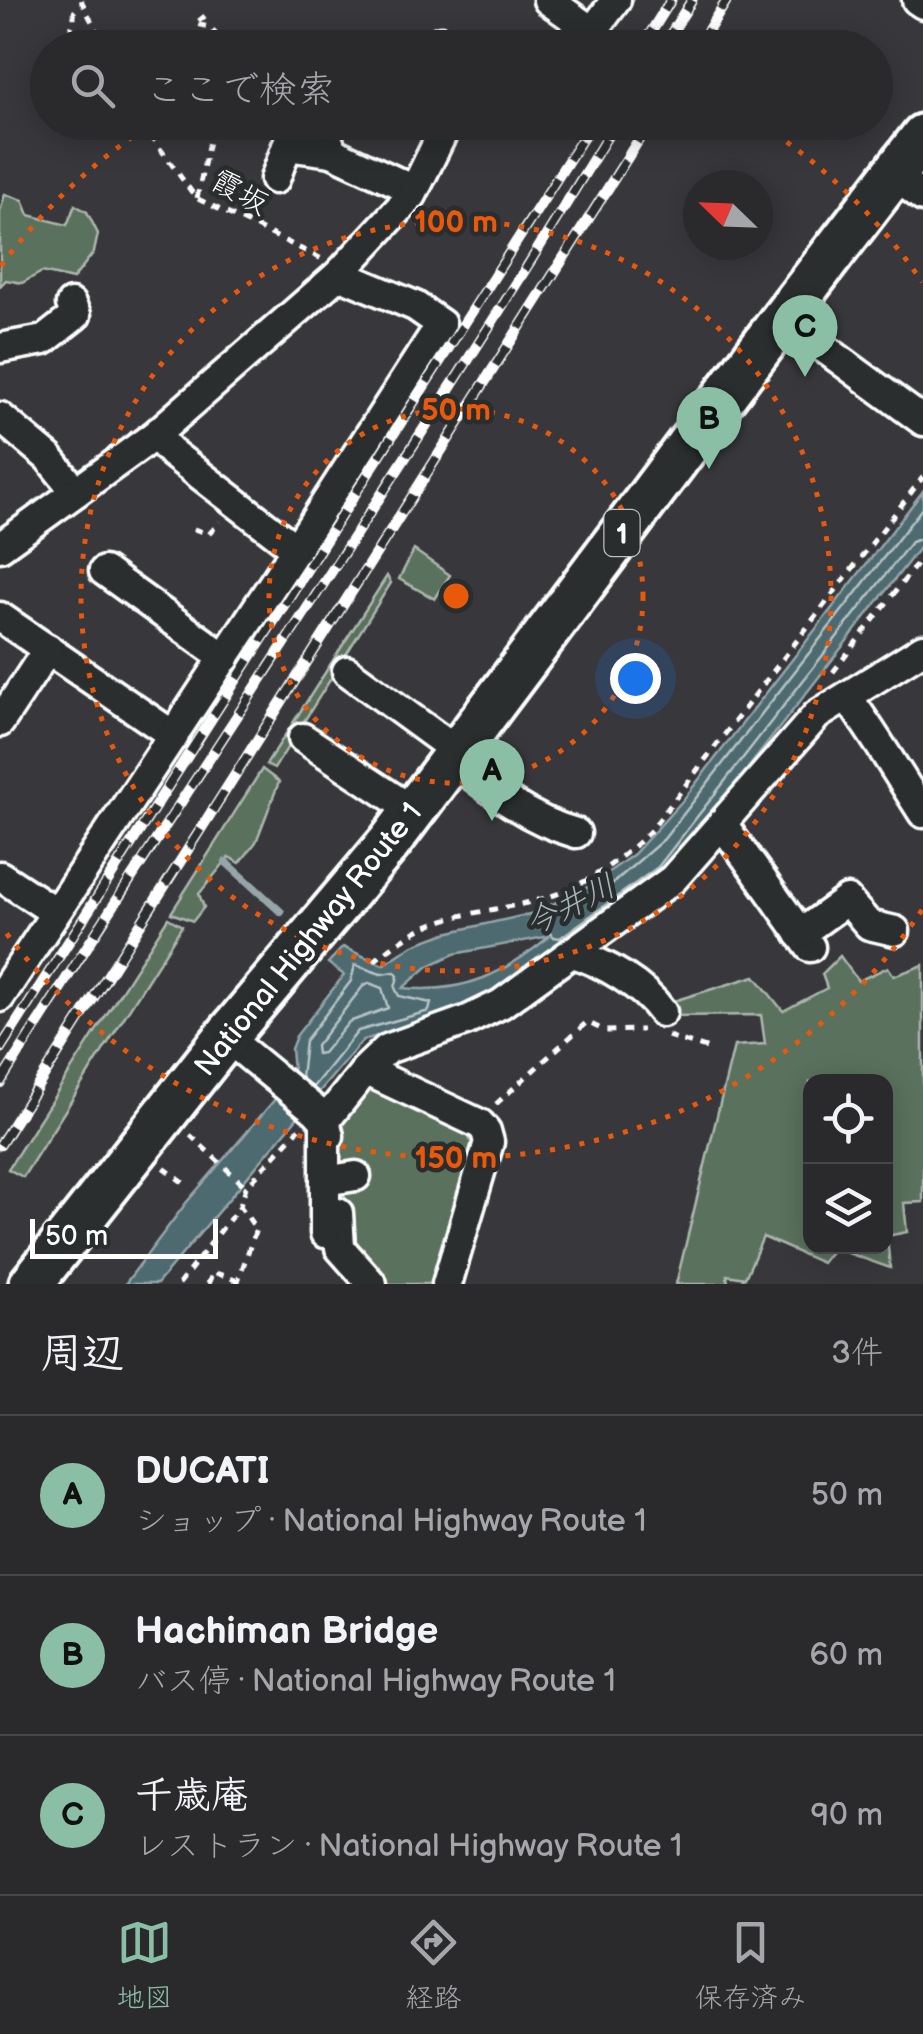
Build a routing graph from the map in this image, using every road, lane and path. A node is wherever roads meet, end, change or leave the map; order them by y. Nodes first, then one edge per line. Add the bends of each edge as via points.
1 (548, 0) edge
2 (616, 0) edge
3 (82, 1) edge
4 (205, 16) dead end
5 (71, 30) edge
6 (96, 30) edge
7 (213, 30) edge
8 (577, 30) edge
9 (594, 30) edge
10 (923, 136) edge
11 (154, 140) edge
12 (209, 140) edge
13 (328, 140) edge
14 (438, 140) edge
15 (332, 152) junction
16 (275, 179) dead end
17 (908, 186) edge
18 (414, 190) junction
19 (196, 198) junction
20 (339, 274) junction
21 (71, 304) dead end
22 (783, 318) junction
23 (0, 348) edge
24 (0, 417) edge
25 (923, 421) edge
26 (155, 435) junction
27 (923, 478) edge
28 (76, 492) junction
29 (0, 547) edge
30 (296, 549) junction
31 (104, 571) dead end
32 (0, 617) edge
33 (48, 649) junction
34 (923, 649) edge
35 (225, 658) junction
36 (347, 671) dead end
37 (848, 698) junction
38 (4, 707) edge
39 (174, 736) junction
40 (303, 738) dead end
41 (456, 757) junction
42 (413, 812) junction
43 (923, 813) edge
44 (723, 825) junction
45 (576, 832) dead end
46 (0, 876) edge
47 (56, 912) junction
48 (895, 931) dead end
49 (573, 953) junction
50 (374, 961) dead end
51 (0, 998) edge
52 (662, 1012) dead end
53 (240, 1049) junction
54 (712, 1050) dead end
55 (366, 1070) junction
56 (314, 1120) junction
57 (476, 1123) junction
58 (175, 1126) junction
59 (162, 1166) dead end
60 (188, 1187) dead end
61 (246, 1187) junction
62 (240, 1206) junction
63 (326, 1234) dead end
64 (224, 1280) edge
65 (385, 1281) edge
66 (238, 1283) edge
67 (31, 1284) edge
68 (65, 1284) edge
69 (179, 1284) edge
70 (208, 1284) edge
71 (447, 1284) edge

1 - 8 street
2 - 9 street
3 - 5 path
3 - 6 path
4 - 7 path via 195,24
10 - 17 highway, National Highway Route 1 / 1
11 - 19 path, 霞坂
12 - 19 path
13 - 15 street
14 - 18 street
15 - 16 street via 288,146
15 - 18 street
17 - 22 highway, National Highway Route 1 / 1
18 - 20 street
19 - 20 path, 霞坂 via 312,253
20 - 26 street
20 - 30 street via 441,324
21 - 23 street via 76,315 44,340
22 - 25 street
22 - 41 highway, National Highway Route 1 / 1
24 - 28 street via 49,458
26 - 28 street
26 - 30 street
27 - 50 path via 632,848 567,890 440,921
28 - 29 street
30 - 35 street
31 - 35 street
32 - 33 street
33 - 38 street
33 - 39 street
34 - 37 street
35 - 39 street
36 - 41 street
37 - 43 street
37 - 44 street via 817,716
39 - 47 street
40 - 42 street
41 - 42 highway, National Highway Route 1 / 1
41 - 45 street via 527,814
42 - 53 highway, National Highway Route 1 / 1 via 310,935
44 - 48 street via 805,940 847,900 869,925
44 - 49 street via 673,879
46 - 47 street
47 - 51 street
49 - 52 street via 630,983
49 - 55 street via 501,1004 387,1049
53 - 56 street
53 - 58 highway, National Highway Route 1 / 1
54 - 57 path via 653,1031 605,1030 586,1022
55 - 56 street
55 - 57 street
56 - 61 path
56 - 63 street
56 - 65 street via 347,1178 340,1248
57 - 71 street via 490,1142
58 - 61 path
58 - 67 highway, National Highway Route 1 / 1
58 - 68 highway, National Highway Route 1 / 1
59 - 60 path
61 - 62 path
62 - 66 path via 256,1229
62 - 69 path
64 - 66 path
64 - 70 path via 213,1272

